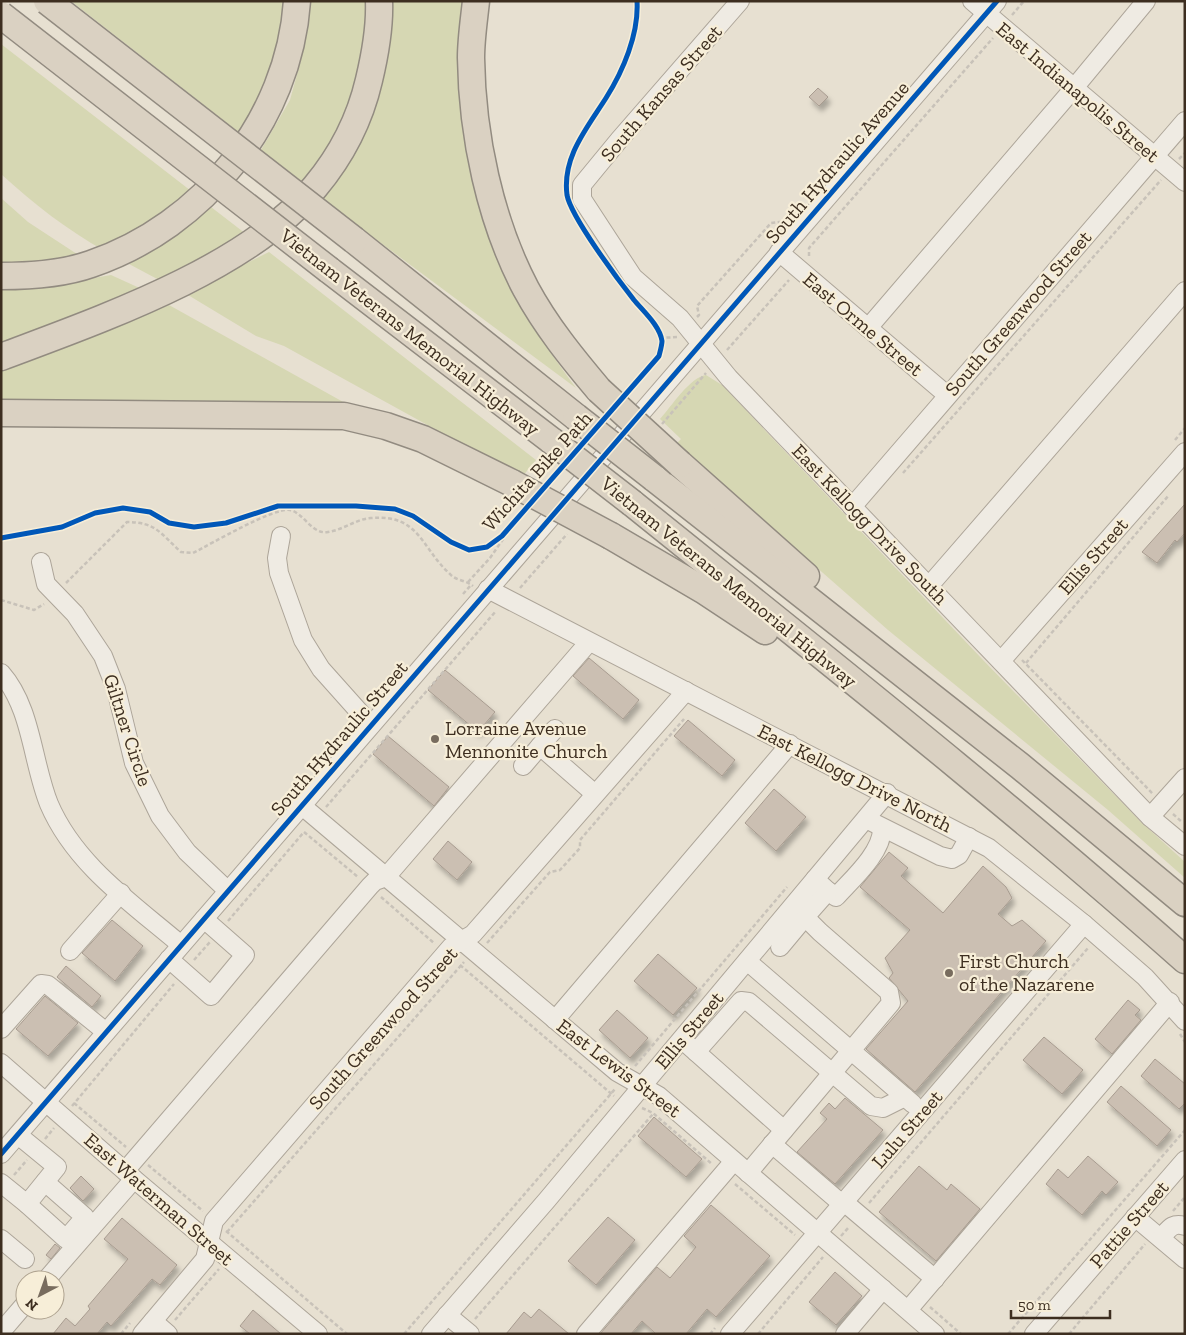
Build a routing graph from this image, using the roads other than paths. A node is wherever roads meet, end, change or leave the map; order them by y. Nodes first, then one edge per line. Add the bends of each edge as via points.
1 (9, 1) edge
2 (47, 1) edge
3 (297, 1) edge
4 (379, 1) edge
5 (476, 1) edge
6 (740, 1) edge
7 (972, 1) edge
8 (1146, 1) edge
9 (991, 7) edge
10 (1, 10) edge
11 (1, 15) edge
12 (1074, 88) junction
13 (1185, 121) edge
14 (1155, 157) junction
15 (1185, 182) edge
16 (582, 185) joint
17 (779, 252) junction
18 (1, 276) edge
19 (1185, 291) edge
20 (868, 328) junction
21 (700, 343) junction
22 (1, 357) edge
23 (947, 395) junction
24 (1, 413) edge
25 (1185, 452) edge
26 (852, 506) junction
27 (281, 536) dead end
28 (41, 562) dead end
29 (929, 586) junction
30 (488, 589) junction
31 (589, 642) junction
32 (1001, 661) junction
33 (1, 673) edge
34 (686, 691) junction
35 (371, 725) junction
36 (555, 729) dead end
37 (790, 744) junction
38 (540, 746) junction
39 (523, 766) dead end
40 (1020, 766) junction
41 (1185, 778) edge
42 (980, 784) junction
43 (595, 794) junction
44 (887, 794) junction
45 (301, 804) junction
46 (1150, 817) junction
47 (866, 819) junction
48 (882, 829) junction
49 (969, 837) junction
50 (1185, 846) edge
51 (386, 877) junction
52 (822, 885) junction
53 (228, 891) junction
54 (120, 894) junction
55 (1185, 903) edge
56 (805, 917) junction
57 (204, 919) junction
58 (1084, 924) junction
59 (460, 941) junction
60 (181, 945) junction
61 (780, 947) dead end
62 (70, 951) dead end
63 (169, 959) junction
64 (1185, 960) edge
65 (747, 961) junction
66 (1170, 1002) junction
67 (555, 1020) junction
68 (1185, 1021) edge
69 (1, 1029) edge
70 (106, 1032) junction
71 (681, 1039) junction
72 (696, 1052) junction
73 (851, 1052) junction
74 (1, 1063) edge
75 (832, 1074) junction
76 (642, 1086) junction
77 (905, 1097) junction
78 (46, 1102) junction
79 (922, 1112) junction
80 (784, 1130) junction
81 (18, 1135) junction
82 (772, 1144) junction
83 (1, 1154) edge
84 (1185, 1160) edge
85 (741, 1167) junction
86 (129, 1175) junction
87 (45, 1182) junction
88 (3, 1185) edge
89 (843, 1203) junction
90 (27, 1204) junction
91 (1135, 1217) junction
92 (1185, 1226) edge
93 (817, 1232) junction
94 (1158, 1235) junction
95 (1, 1239) edge
96 (209, 1242) junction
97 (1185, 1258) edge
98 (25, 1259) dead end
99 (54, 1270) edge
100 (934, 1279) junction
101 (883, 1289) junction
102 (908, 1310) junction
103 (447, 1315) junction
104 (15, 1316) edge
105 (157, 1330) edge
106 (1, 1332) edge
107 (467, 1332) edge
108 (318, 1334) edge
109 (431, 1334) edge
110 (586, 1334) edge
111 (730, 1334) edge
112 (844, 1334) edge
113 (935, 1334) edge
114 (1034, 1334) edge

1 - 10 highway
2 - 40 highway, Vietnam Veterans Memorial Highway, bridge
3 - 18 highway via 295,25 283,73 256,129 220,181 163,229 128,250 90,265 46,274
4 - 22 highway via 374,61 361,111 339,154 315,188 286,216 237,252 201,273 107,316
5 - 40 highway, bridge via 471,58 476,120 486,175 503,235 531,296 564,348 599,390
6 - 16 street, South Kansas Street
7 - 9 street, East Indianapolis Street
8 - 12 street
9 - 12 street, East Indianapolis Street
9 - 17 street, South Hydraulic Avenue
11 - 42 highway, Vietnam Veterans Memorial Highway, bridge via 552,441
12 - 14 street, East Indianapolis Street
12 - 20 street
13 - 14 street, South Greenwood Street
14 - 15 street, East Indianapolis Street
14 - 23 street, South Greenwood Street
16 - 21 street, East Kellogg Drive South via 582,199 633,277 688,327
17 - 20 street, East Orme Street
17 - 21 street, South Hydraulic Avenue
19 - 29 street
20 - 23 street, East Orme Street
21 - 26 street, East Kellogg Drive South via 729,378
21 - 30 street, South Hydraulic Street
23 - 26 street, South Greenwood Street
24 - 42 highway, bridge via 344,416 423,439 611,536 742,615
25 - 32 street, Ellis Street
26 - 29 street, East Kellogg Drive South
27 - 35 street via 278,572 303,640 322,669
28 - 53 street, Giltner Circle via 46,584 75,614 103,656 116,689 134,763 160,816 187,852
29 - 32 street, East Kellogg Drive South
30 - 31 street, East Kellogg Drive North
30 - 35 street, South Hydraulic Street
31 - 34 street, East Kellogg Drive North
31 - 51 street
32 - 46 street, East Kellogg Drive South
33 - 54 street via 18,697 50,804 62,828 79,853
34 - 37 street, East Kellogg Drive North
34 - 43 street, South Greenwood Street
35 - 45 street, South Hydraulic Street
36 - 38 street
37 - 44 street, East Kellogg Drive North
37 - 67 street
38 - 39 street
38 - 43 street
40 - 55 highway, Vietnam Veterans Memorial Highway
41 - 46 street
42 - 64 highway, Vietnam Veterans Memorial Highway
43 - 59 street, South Greenwood Street via 474,932
44 - 47 street, Ellis Street
44 - 49 street, East Kellogg Drive North
45 - 51 street, East Lewis Street
45 - 53 street, South Hydraulic Street
46 - 50 street, East Kellogg Drive South
47 - 48 street
47 - 52 street, Ellis Street
48 - 49 street via 952,859 959,855
48 - 52 street via 879,846 836,897
49 - 58 street, East Kellogg Drive North via 989,848
51 - 59 street, East Lewis Street
51 - 86 street via 369,887
52 - 56 street
52 - 65 street, Ellis Street
53 - 57 street, South Hydraulic Street
54 - 60 street
54 - 62 street
56 - 61 street
56 - 73 street via 889,992 891,1003
57 - 60 street, South Hydraulic Street
57 - 63 street via 245,955 211,996
58 - 66 street, East Kellogg Drive North
58 - 79 street, Lulu Street
59 - 67 street, East Lewis Street
59 - 96 street, South Greenwood Street via 451,947 214,1221
60 - 63 street, South Hydraulic Street
63 - 70 street, South Hydraulic Street
65 - 71 street, Ellis Street
65 - 73 street
66 - 68 street, East Kellogg Drive North
66 - 100 street
67 - 76 street, East Lewis Street via 617,1072
69 - 70 street via 41,984 48,985
70 - 78 street, South Hydraulic Street
71 - 72 street
71 - 76 street, Ellis Street
72 - 75 street via 741,1002 749,1002
72 - 80 street
73 - 75 street
73 - 77 street
74 - 78 street, East Waterman Street
75 - 77 street via 871,1106 884,1108
75 - 80 street
76 - 85 street, East Lewis Street via 659,1096
76 - 103 street, Ellis Street
77 - 79 street
78 - 81 street, South Hydraulic Street
78 - 86 street, East Waterman Street
79 - 89 street, Lulu Street
80 - 82 street
81 - 83 street, South Hydraulic Street
81 - 87 street via 57,1168
82 - 85 street
82 - 89 street
84 - 91 street, Pattie Street
85 - 93 street, East Lewis Street
85 - 110 street
86 - 96 street, East Waterman Street
86 - 99 street
87 - 90 street
87 - 90 street via 85,1217 66,1239
88 - 90 street
89 - 93 street, Lulu Street
89 - 100 street
91 - 94 street
91 - 114 street, Pattie Street
92 - 94 street via 1177,1223
93 - 101 street, East Lewis Street
93 - 111 street, Lulu Street
94 - 97 street
95 - 98 street
96 - 105 street, South Greenwood Street via 205,1259
96 - 108 street, East Waterman Street
100 - 102 street
101 - 102 street, East Lewis Street
101 - 112 street
102 - 113 street, East Lewis Street
103 - 107 street
103 - 109 street, Ellis Street
104 - 106 street

